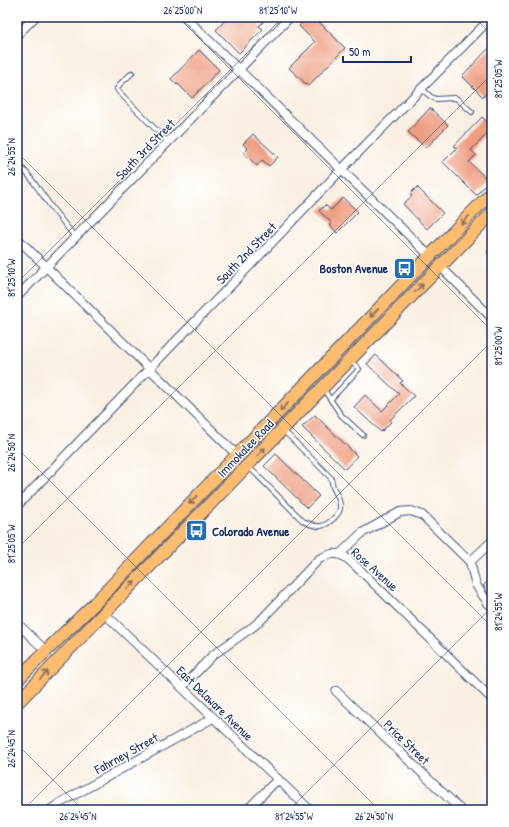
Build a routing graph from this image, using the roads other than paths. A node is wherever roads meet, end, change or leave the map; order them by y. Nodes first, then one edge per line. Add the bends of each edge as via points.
1 (35, 17) edge
2 (185, 17) edge
3 (290, 17) edge
4 (492, 17) edge
5 (17, 35) edge
6 (239, 70) junction
7 (132, 73) dead end
8 (422, 89) junction
9 (472, 112) dead end
10 (168, 142) junction
11 (17, 162) edge
12 (341, 170) junction
13 (492, 192) edge
14 (492, 213) edge
15 (76, 237) junction
16 (17, 238) edge
17 (430, 256) junction
18 (440, 266) junction
19 (46, 267) junction
20 (17, 297) edge
21 (492, 318) edge
22 (350, 360) junction
23 (150, 369) junction
24 (322, 388) junction
25 (331, 399) junction
26 (282, 430) junction
27 (363, 435) dead end
28 (237, 455) junction
29 (248, 465) junction
30 (17, 506) edge
31 (492, 541) edge
32 (340, 554) junction
33 (470, 562) junction
34 (94, 604) junction
35 (492, 607) edge
36 (104, 614) junction
37 (17, 623) edge
38 (46, 651) junction
39 (57, 662) junction
40 (17, 680) edge
41 (182, 687) junction
42 (336, 691) dead end
43 (492, 699) edge
44 (17, 703) edge
45 (213, 718) junction
46 (278, 780) junction
47 (50, 810) edge
48 (247, 810) edge
49 (310, 810) edge
50 (461, 810) edge

1 - 5 street
2 - 6 street
3 - 6 street, South 3rd Street
4 - 8 street, South 2nd Street
6 - 10 street, South 3rd Street
6 - 12 street
7 - 10 lane via 120,84 118,91
8 - 9 lane via 436,99 456,98
8 - 12 street, South 2nd Street
10 - 15 street, South 3rd Street
11 - 15 lane
12 - 17 street
12 - 23 street, South 2nd Street
13 -> 17 main road, Immokalee Road
14 - 18 main road, Immokalee Road
15 - 19 street, South 3rd Street
16 - 19 street
17 - 18 main road
17 -> 28 main road, Immokalee Road
18 - 21 street
22 -> 18 main road, Immokalee Road
19 - 20 street, South 3rd Street
19 - 23 street
22 - 24 main road, Immokalee Road
22 - 25 lane via 359,370
23 - 28 street
23 - 30 street, South 2nd Street
24 - 25 lane
24 - 26 main road, Immokalee Road
25 - 27 lane
29 -> 26 main road, Immokalee Road
26 - 29 lane via 331,478 339,498 339,513 322,526 303,521
28 - 29 main road
28 -> 34 main road, Immokalee Road
36 -> 29 main road, Immokalee Road
31 - 33 street
32 - 33 street via 362,533 400,512 411,511 422,515
32 - 41 street, Rose Avenue via 331,554 319,559 261,620 213,655
32 - 43 street, Rose Avenue via 362,572
33 - 35 street via 476,585
34 - 36 main road
34 - 38 main road, Immokalee Road
36 - 39 main road, Immokalee Road
36 - 41 street, East Delaware Avenue
37 - 38 street
38 - 39 main road
38 - 40 main road, Immokalee Road
44 -> 39 main road, Immokalee Road
41 - 45 street, East Delaware Avenue
42 - 50 street, Price Street
45 - 46 street, East Delaware Avenue
45 - 47 street, Fahrney Street
46 - 48 street
46 - 49 street, East Delaware Avenue

